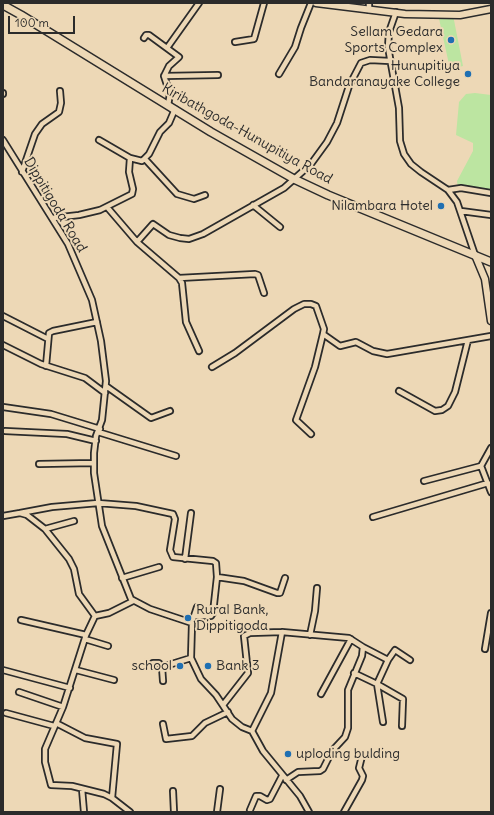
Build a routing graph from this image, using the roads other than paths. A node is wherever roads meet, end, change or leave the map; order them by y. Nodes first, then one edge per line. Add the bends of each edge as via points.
1 (199, 3) edge
2 (264, 3) edge
3 (311, 3) edge
4 (316, 3) edge
5 (340, 5) edge
6 (3, 6) edge
7 (368, 6) edge
8 (491, 9) edge
9 (396, 12) junction
10 (144, 38) dead end
11 (235, 42) dead end
12 (167, 48) junction
13 (390, 61) junction
14 (279, 74) dead end
15 (218, 75) dead end
16 (164, 76) junction
17 (60, 91) dead end
18 (172, 107) junction
19 (3, 140) edge
20 (99, 140) dead end
21 (130, 158) junction
22 (145, 159) junction
23 (22, 172) junction
24 (294, 179) junction
25 (448, 190) junction
26 (491, 193) edge
27 (205, 195) dead end
28 (253, 205) junction
29 (107, 207) junction
30 (461, 211) junction
31 (491, 215) edge
32 (53, 218) junction
33 (280, 227) dead end
34 (137, 242) junction
35 (475, 255) junction
36 (491, 262) edge
37 (179, 278) junction
38 (264, 293) dead end
39 (3, 316) edge
40 (491, 321) edge
41 (97, 322) junction
42 (323, 334) junction
43 (491, 336) edge
44 (48, 339) junction
45 (468, 340) junction
46 (3, 345) edge
47 (199, 351) dead end
48 (46, 366) junction
49 (212, 367) dead end
50 (106, 386) junction
51 (400, 391) dead end
52 (105, 393) junction
53 (3, 407) edge
54 (170, 411) dead end
55 (99, 430) junction
56 (5, 431) dead end
57 (311, 434) dead end
58 (96, 441) junction
59 (491, 448) edge
60 (176, 456) dead end
61 (94, 463) junction
62 (38, 464) dead end
63 (481, 466) junction
64 (424, 481) dead end
65 (488, 484) junction
66 (491, 492) edge
67 (98, 503) junction
68 (20, 513) junction
69 (191, 513) dead end
70 (3, 516) edge
71 (373, 516) dead end
72 (74, 521) dead end
73 (45, 529) junction
74 (185, 559) junction
75 (159, 567) dead end
76 (217, 577) junction
77 (122, 578) junction
78 (285, 578) dead end
79 (317, 588) dead end
80 (133, 602) junction
81 (197, 607) dead end
82 (491, 613) edge
83 (95, 616) junction
84 (194, 616) junction
85 (21, 620) dead end
86 (193, 624) junction
87 (282, 632) junction
88 (310, 635) junction
89 (86, 637) junction
90 (351, 639) junction
91 (108, 646) dead end
92 (363, 647) junction
93 (485, 649) dead end
94 (191, 658) junction
95 (388, 660) junction
96 (410, 660) dead end
97 (153, 662) dead end
98 (162, 667) junction
99 (3, 670) edge
100 (76, 670) junction
101 (354, 672) junction
102 (114, 680) dead end
103 (163, 681) dead end
104 (378, 684) junction
105 (70, 688) junction
106 (19, 692) dead end
107 (321, 694) dead end
108 (63, 706) junction
109 (223, 706) junction
110 (228, 712) junction
111 (6, 713) dead end
112 (383, 722) dead end
113 (163, 724) dead end
114 (55, 725) junction
115 (402, 726) dead end
116 (252, 731) junction
117 (362, 756) dead end
118 (284, 778) junction
119 (82, 789) junction
120 (220, 789) dead end
121 (173, 791) dead end
122 (112, 798) junction
123 (250, 810) dead end
124 (84, 812) edge
125 (130, 812) edge
126 (174, 812) edge
127 (217, 812) edge
128 (309, 812) edge
129 (344, 812) edge

1 - 12 street
2 - 11 street via 254,39
3 - 14 street via 295,47
4 - 5 street
5 - 7 street
6 - 18 main road, Kiribathgoda-Hunupitiya Road
7 - 9 street
8 - 9 street via 460,15
9 - 13 street via 389,39
10 - 12 street via 148,35
12 - 16 street via 179,57 169,66
13 - 24 street via 370,60 361,63 348,86 337,123 327,142 311,164
13 - 25 street via 399,108 400,141 404,154 411,164
15 - 16 street
16 - 18 street
17 - 23 street via 61,103 58,112 42,124 35,134
18 - 22 street via 169,123 160,132
18 - 24 main road, Kiribathgoda-Hunupitiya Road
19 - 23 street, Dippitigoda Road
20 - 21 street
21 - 22 street
21 - 29 street via 129,172 133,192
22 - 27 street via 177,194 194,199
23 - 32 street, Dippitigoda Road
24 - 28 street via 284,188
24 - 35 main road, Kiribathgoda-Hunupitiya Road
25 - 26 street via 461,188
25 - 30 street
28 - 33 street
28 - 34 street via 203,234 189,239 170,234 153,224
29 - 32 street via 90,213
29 - 34 street
30 - 31 street
30 - 35 street
32 - 41 street, Dippitigoda Road via 82,275
34 - 37 street
35 - 36 main road, Kiribathgoda-Hunupitiya Road
35 - 40 street via 485,279
37 - 38 street via 255,274 258,275
37 - 47 street via 182,283 186,322
39 - 44 street
41 - 44 street via 53,330 49,333
41 - 50 street, Dippitigoda Road
42 - 45 street via 340,346 356,342 383,354
42 - 49 street via 324,329 316,306 304,304
42 - 57 street via 315,367 296,420
43 - 45 street
44 - 48 street
45 - 51 street via 455,392 448,406 435,411
46 - 48 street
48 - 52 street via 85,378
50 - 52 street, Dippitigoda Road
50 - 54 street via 151,418
52 - 55 street, Dippitigoda Road
53 - 55 street via 51,414
55 - 58 street, Dippitigoda Road
55 - 60 street
56 - 58 street via 67,434
58 - 61 street, Dippitigoda Road
59 - 63 street
61 - 62 street
61 - 67 street, Dippitigoda Road
63 - 64 street
63 - 65 street
65 - 66 street
65 - 71 street
67 - 68 street
67 - 74 street via 136,506 173,514 175,519 170,554
67 - 77 street, Dippitigoda Road via 102,526
68 - 70 street
68 - 73 street via 27,515
69 - 74 street
72 - 73 street
73 - 83 street via 69,559 74,569 79,594
74 - 76 street via 213,561 216,563
75 - 77 street
76 - 78 street via 244,581 277,593 280,593
76 - 84 street via 212,616
77 - 80 street, Dippitigoda Road
79 - 88 street
80 - 83 street via 109,613
80 - 86 street
81 - 84 street
82 - 93 street
83 - 89 street
84 - 86 street
85 - 89 street
86 - 94 street
87 - 88 street
87 - 109 street via 250,633 244,636 248,673
87 - 116 street via 271,693
88 - 90 street
89 - 91 street
89 - 100 street
90 - 92 street
90 - 107 street
92 - 95 street
92 - 101 street via 362,656
94 - 98 street
94 - 109 street via 201,679
95 - 96 street via 394,650
95 - 104 street
97 - 98 street via 159,663
98 - 103 street
99 - 105 street
100 - 102 street
100 - 105 street
101 - 104 street
101 - 118 street via 348,690 348,728 345,737 332,751 320,772 298,772
104 - 112 street
104 - 115 street via 403,699
105 - 108 street
106 - 108 street
108 - 114 street
109 - 110 street
110 - 113 street via 205,723 192,736 166,740
110 - 116 street via 235,721
111 - 114 street
114 - 119 street via 45,749 45,762 51,785
114 - 122 street via 84,738 117,744
116 - 118 street
117 - 129 street via 359,768 362,780
118 - 123 street via 270,799 256,796
118 - 128 street via 300,796
119 - 122 street
119 - 124 street
120 - 127 street
121 - 126 street
122 - 125 street

